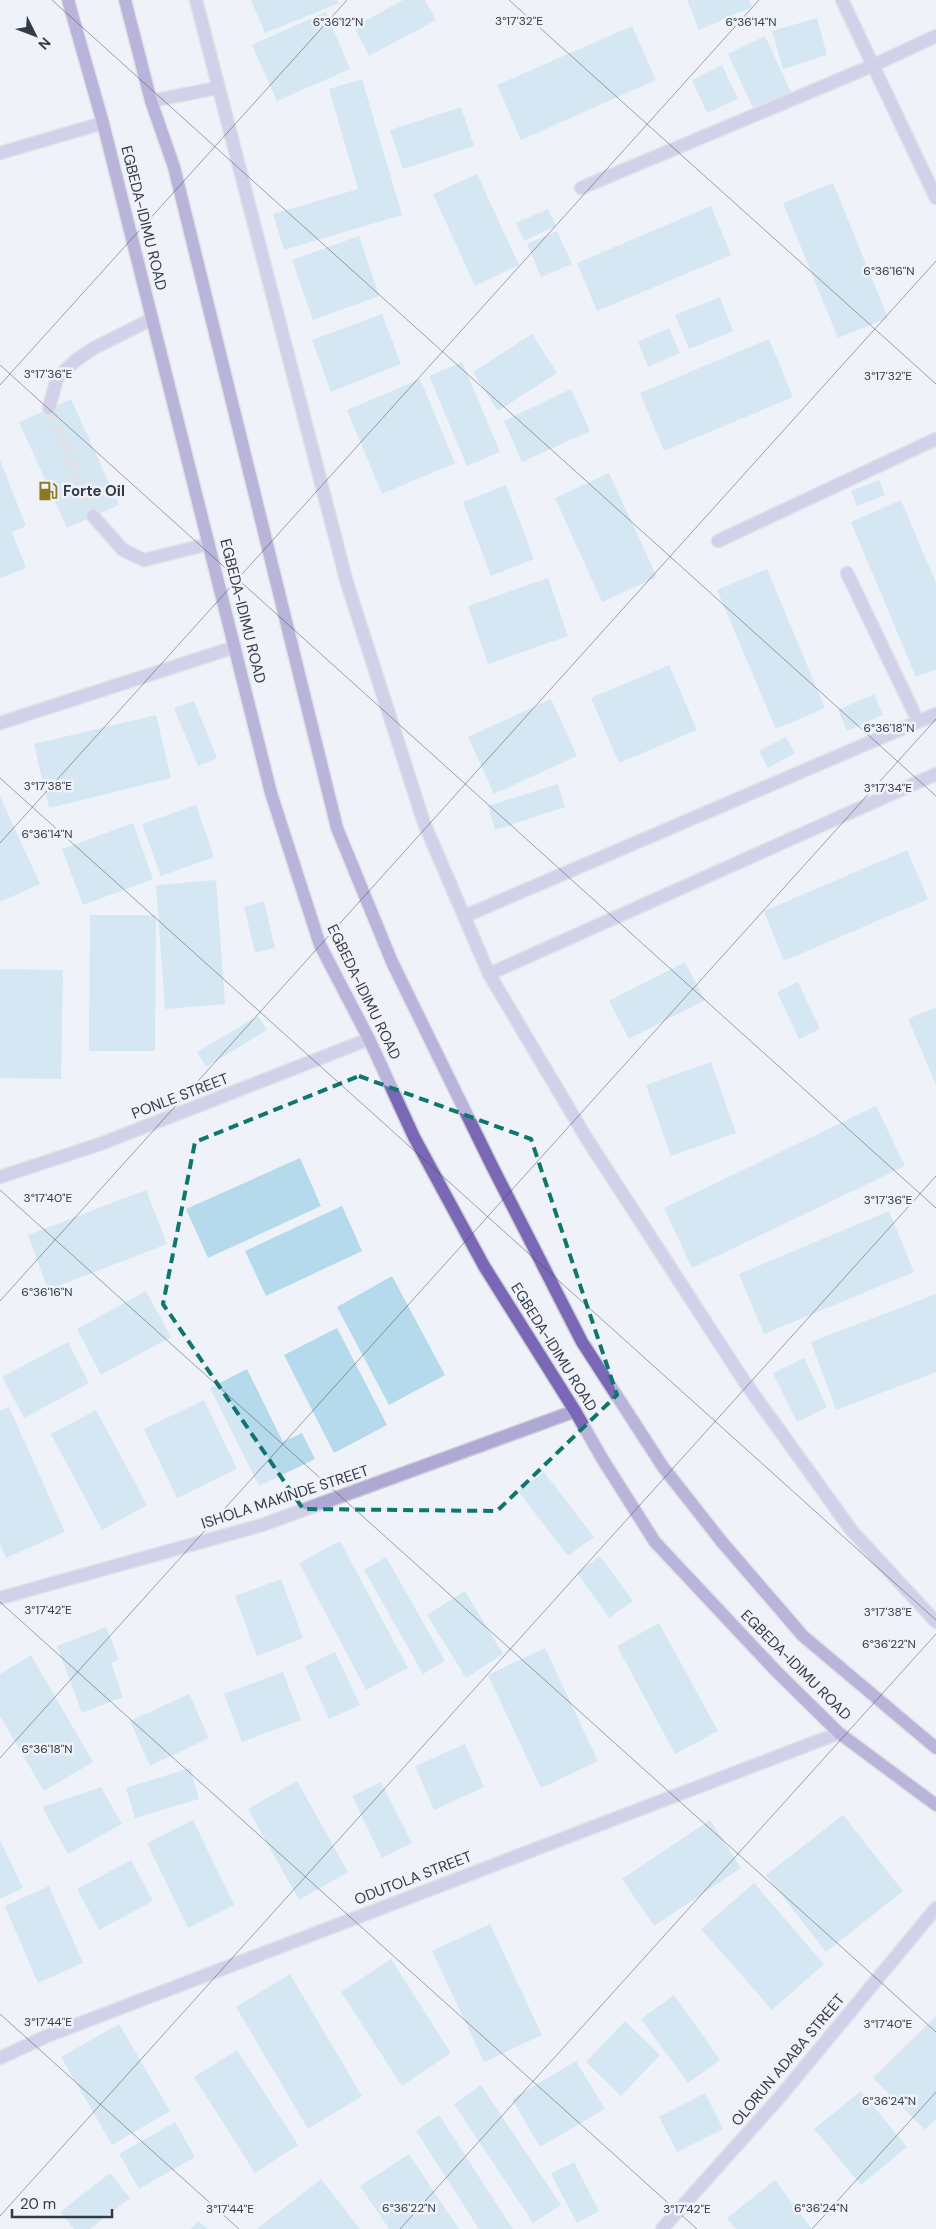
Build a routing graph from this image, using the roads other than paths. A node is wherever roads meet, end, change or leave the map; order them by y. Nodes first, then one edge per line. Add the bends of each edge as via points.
1 (68, 0) edge
2 (125, 0) edge
3 (196, 0) edge
4 (842, 0) edge
5 (936, 36) edge
6 (874, 65) junction
7 (217, 88) junction
8 (151, 101) junction
9 (103, 123) junction
10 (0, 153) edge
11 (581, 188) dead end
12 (936, 198) edge
13 (152, 318) junction
14 (50, 408) tunnel mouth
15 (936, 439) edge
16 (93, 516) tunnel mouth
17 (718, 541) dead end
18 (209, 544) junction
19 (847, 572) dead end
20 (235, 647) junction
21 (936, 714) edge
22 (918, 722) junction
23 (0, 723) edge
24 (936, 774) edge
25 (465, 916) junction
26 (489, 974) junction
27 (369, 1039) junction
28 (0, 1177) edge
29 (576, 1412) junction
30 (0, 1598) edge
31 (936, 1622) edge
32 (839, 1732) junction
33 (936, 1748) edge
34 (936, 1806) edge
35 (936, 1908) edge
36 (0, 2058) edge
37 (662, 2229) edge

1 - 9 main road, EGBEDA-IDIMU ROAD
2 - 8 main road, EGBEDA-IDIMU ROAD
3 - 7 street
4 - 6 street
5 - 6 street
6 - 11 street
6 - 12 street
7 - 8 street
7 - 25 street via 348,583 424,823
8 - 33 main road, EGBEDA-IDIMU ROAD via 174,167 337,828 392,962 582,1342 664,1467 722,1542 803,1636
9 - 10 street
9 - 13 main road, EGBEDA-IDIMU ROAD
13 - 14 street via 76,361 57,378
13 - 18 main road, EGBEDA-IDIMU ROAD
15 - 17 street
16 - 18 street via 123,550 144,560
18 - 20 main road, EGBEDA-IDIMU ROAD
19 - 22 street
20 - 23 street
20 - 27 main road, EGBEDA-IDIMU ROAD via 271,793 320,945
21 - 22 street
22 - 25 street
24 - 26 street
25 - 26 street
26 - 31 street via 587,1139 744,1381 852,1531
27 - 28 street, PONLE STREET via 103,1143
27 - 29 main road, EGBEDA-IDIMU ROAD via 414,1137 484,1266
29 - 30 street, ISHOLA MAKINDE STREET via 262,1525
29 - 32 main road, EGBEDA-IDIMU ROAD via 655,1542 776,1671
32 - 34 main road, EGBEDA-IDIMU ROAD
32 - 36 street, ODUTOLA STREET via 47,2036
35 - 37 street, OLORUN ADABA STREET via 779,2098

